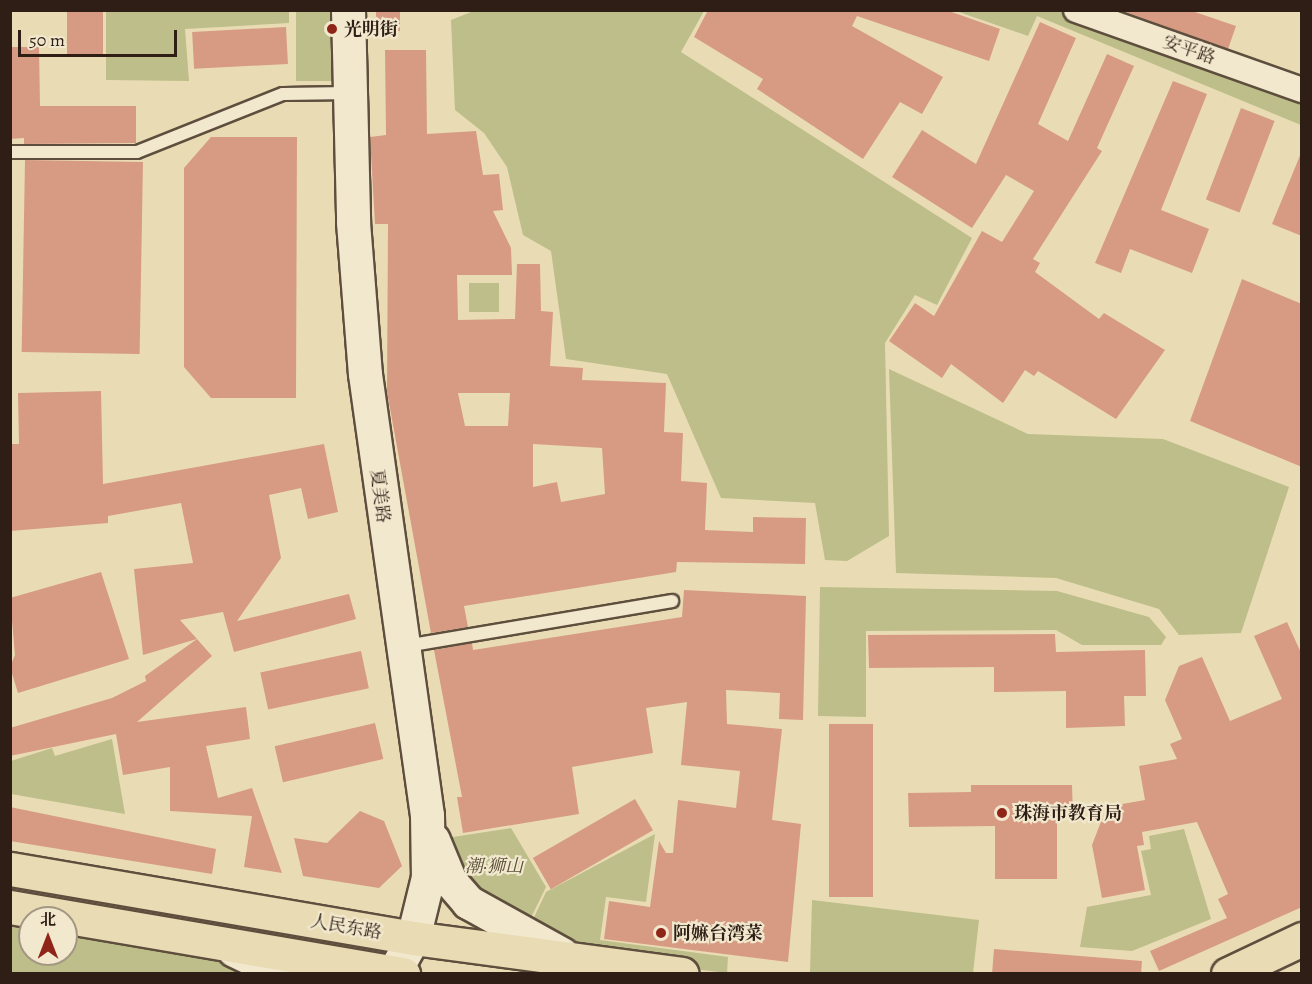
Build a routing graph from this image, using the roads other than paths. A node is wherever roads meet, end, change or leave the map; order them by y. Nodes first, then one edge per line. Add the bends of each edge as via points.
1 (348, 10) edge
2 (1076, 10) edge
3 (1302, 90) edge
4 (349, 93) junction
5 (10, 152) edge
6 (672, 601) dead end
7 (401, 647) junction
8 (427, 815) junction
9 (10, 869) edge
10 (10, 907) edge
11 (190, 936) junction
12 (413, 938) junction
13 (1302, 939) edge
14 (574, 959) junction
15 (397, 973) edge
16 (284, 974) edge
17 (682, 974) edge
18 (1228, 974) edge

1 - 4 street, 夏美路
2 - 3 street, 安平路
4 - 5 lane via 284,94 137,152
4 - 7 street, 夏美路 via 365,374
6 - 7 lane
7 - 8 street, 夏美路
8 - 12 street, 夏美路 via 428,878
8 - 14 street via 443,868 461,895 521,936
9 - 12 main road, 人民东路
10 - 11 main road, 人民东路
11 - 15 main road, 人民东路
11 - 16 street
12 - 14 main road, 人民东路
12 - 15 street, 夏美路
13 - 18 main road
14 - 17 main road, 人民东路

